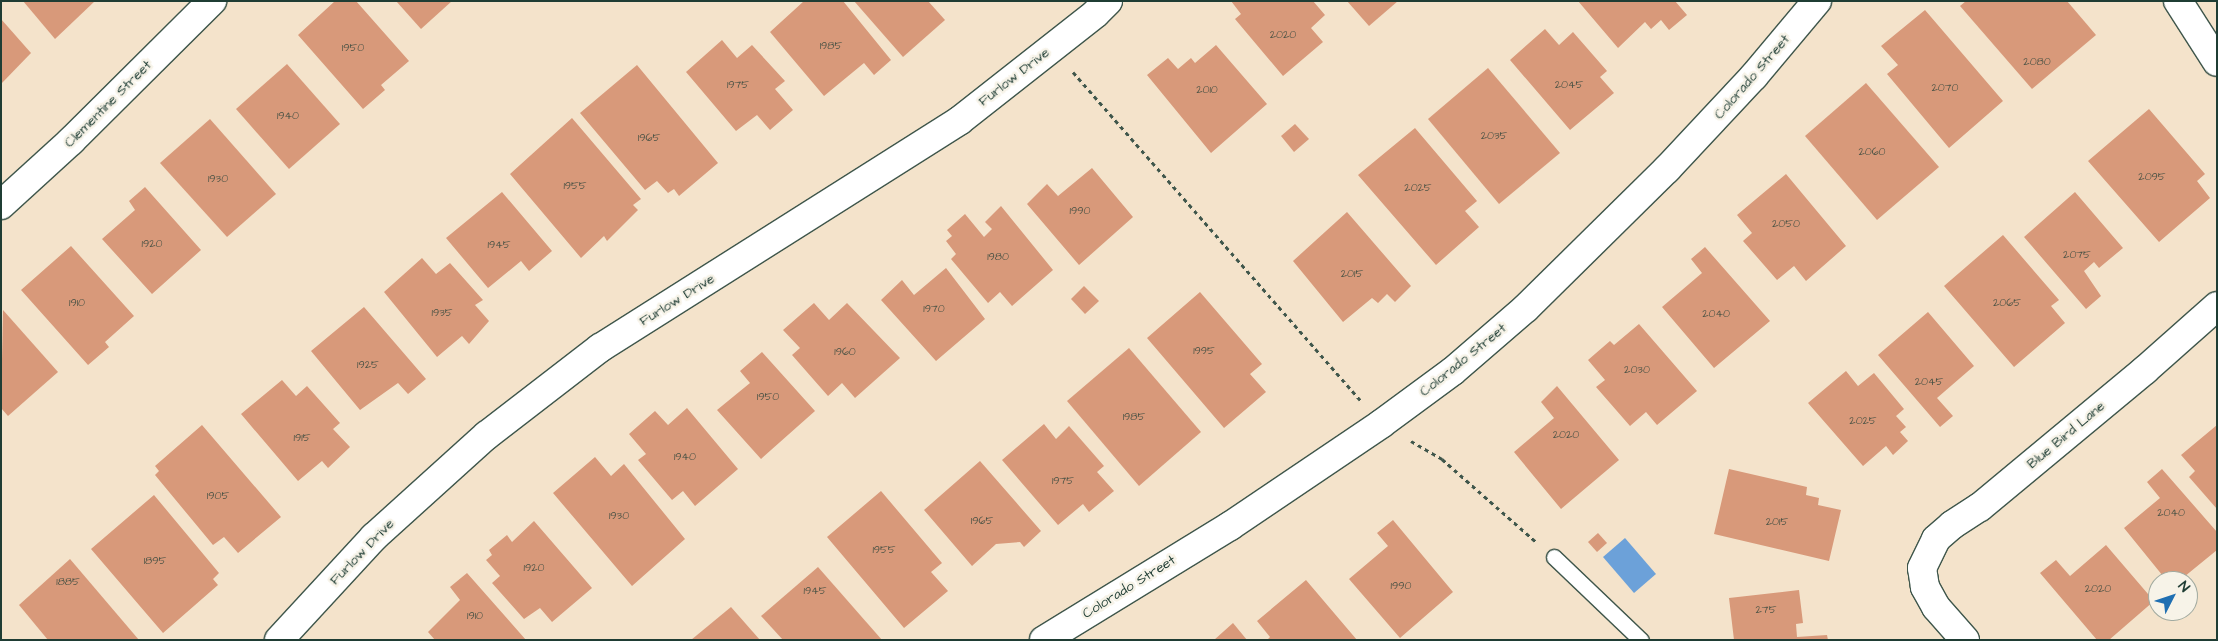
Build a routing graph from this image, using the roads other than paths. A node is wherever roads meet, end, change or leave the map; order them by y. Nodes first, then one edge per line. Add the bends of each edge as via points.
1 (212, 1) edge
2 (1817, 1) edge
3 (2178, 1) edge
4 (1097, 5) edge
5 (2217, 62) edge
6 (1, 206) edge
7 (2217, 306) edge
8 (1554, 557) road end
9 (279, 640) edge
10 (1044, 640) edge
11 (1641, 640) edge
12 (1964, 640) edge

1 - 6 street, Clementine Street
2 - 10 street, Colorado Street via 1710,125 1526,308 1453,371 1230,526
3 - 5 street
4 - 9 street, Furlow Drive via 1051,47 959,121 600,348 487,435 374,537
7 - 12 street, Blue Bird Lane via 1980,507 1936,539 1922,568 1925,587 1936,607
8 - 11 lane

